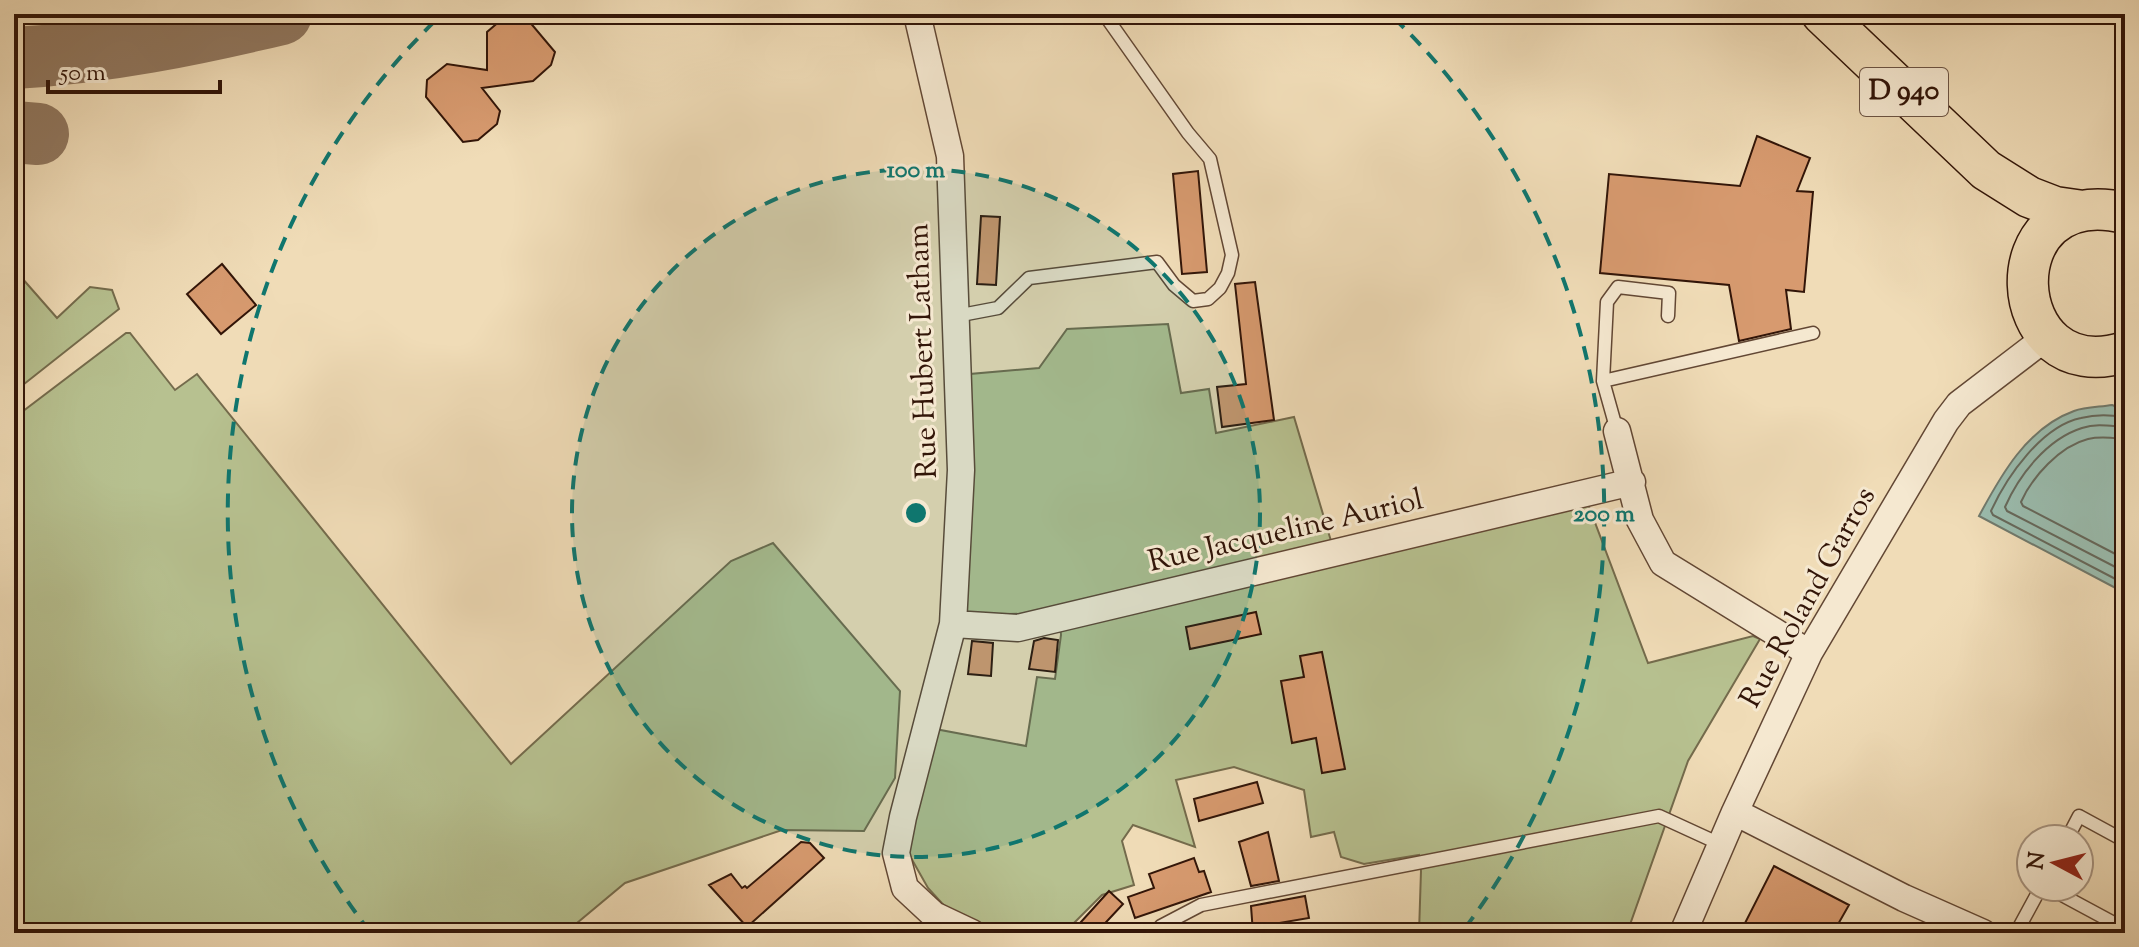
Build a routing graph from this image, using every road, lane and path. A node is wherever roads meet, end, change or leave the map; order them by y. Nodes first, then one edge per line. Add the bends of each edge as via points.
1 (917, 14) edge
2 (1822, 14) edge
3 (1109, 21) dead end
4 (1986, 170) junction
5 (2083, 211) junction
6 (2125, 213) edge
7 (2034, 250) junction
8 (956, 316) junction
9 (1668, 316) dead end
10 (1813, 333) dead end
11 (2048, 336) junction
12 (2125, 352) edge
13 (1603, 381) junction
14 (1617, 431) joint
15 (1632, 482) junction
16 (953, 624) junction
17 (1809, 653) junction
18 (1735, 812) junction
19 (2075, 823) edge
20 (2092, 823) edge
21 (2095, 825) edge
22 (2125, 841) edge
23 (1720, 844) junction
24 (2032, 903) edge
25 (2077, 903) edge
26 (2125, 929) edge
27 (972, 933) edge
28 (1155, 933) edge
29 (1683, 933) edge
30 (1983, 933) edge
31 (2016, 933) edge

1 - 8 street, Rue Hubert Latham via 950,156
2 - 4 main road, D 940
3 - 8 lane via 1210,159 1232,255 1228,273 1208,299 1193,301 1157,262 1029,278 998,308
4 - 5 main road, D 940 via 2029,197
4 - 7 main road, D 940
5 - 6 main road
5 - 7 main road via 2047,231
7 - 11 main road via 2027,295
8 - 16 street, Rue Hubert Latham via 961,470
9 - 13 lane via 1669,293 1618,287 1607,302
10 - 13 lane
11 - 12 main road via 2078,354
11 - 17 street, Rue Roland Garros via 1959,404 1946,421
13 - 14 lane
14 - 15 street
15 - 16 street, Rue Jacqueline Auriol via 1018,628
15 - 17 street via 1640,520 1663,563
16 - 27 street, Rue Hubert Latham via 896,853 905,888 934,915
17 - 18 street, Rue Roland Garros
18 - 23 street, Rue Roland Garros
18 - 30 street
19 - 20 lane via 2079,816
21 - 22 lane
23 - 28 lane via 1659,816 1201,905
23 - 29 street, Rue Roland Garros
24 - 31 lane
25 - 26 lane

